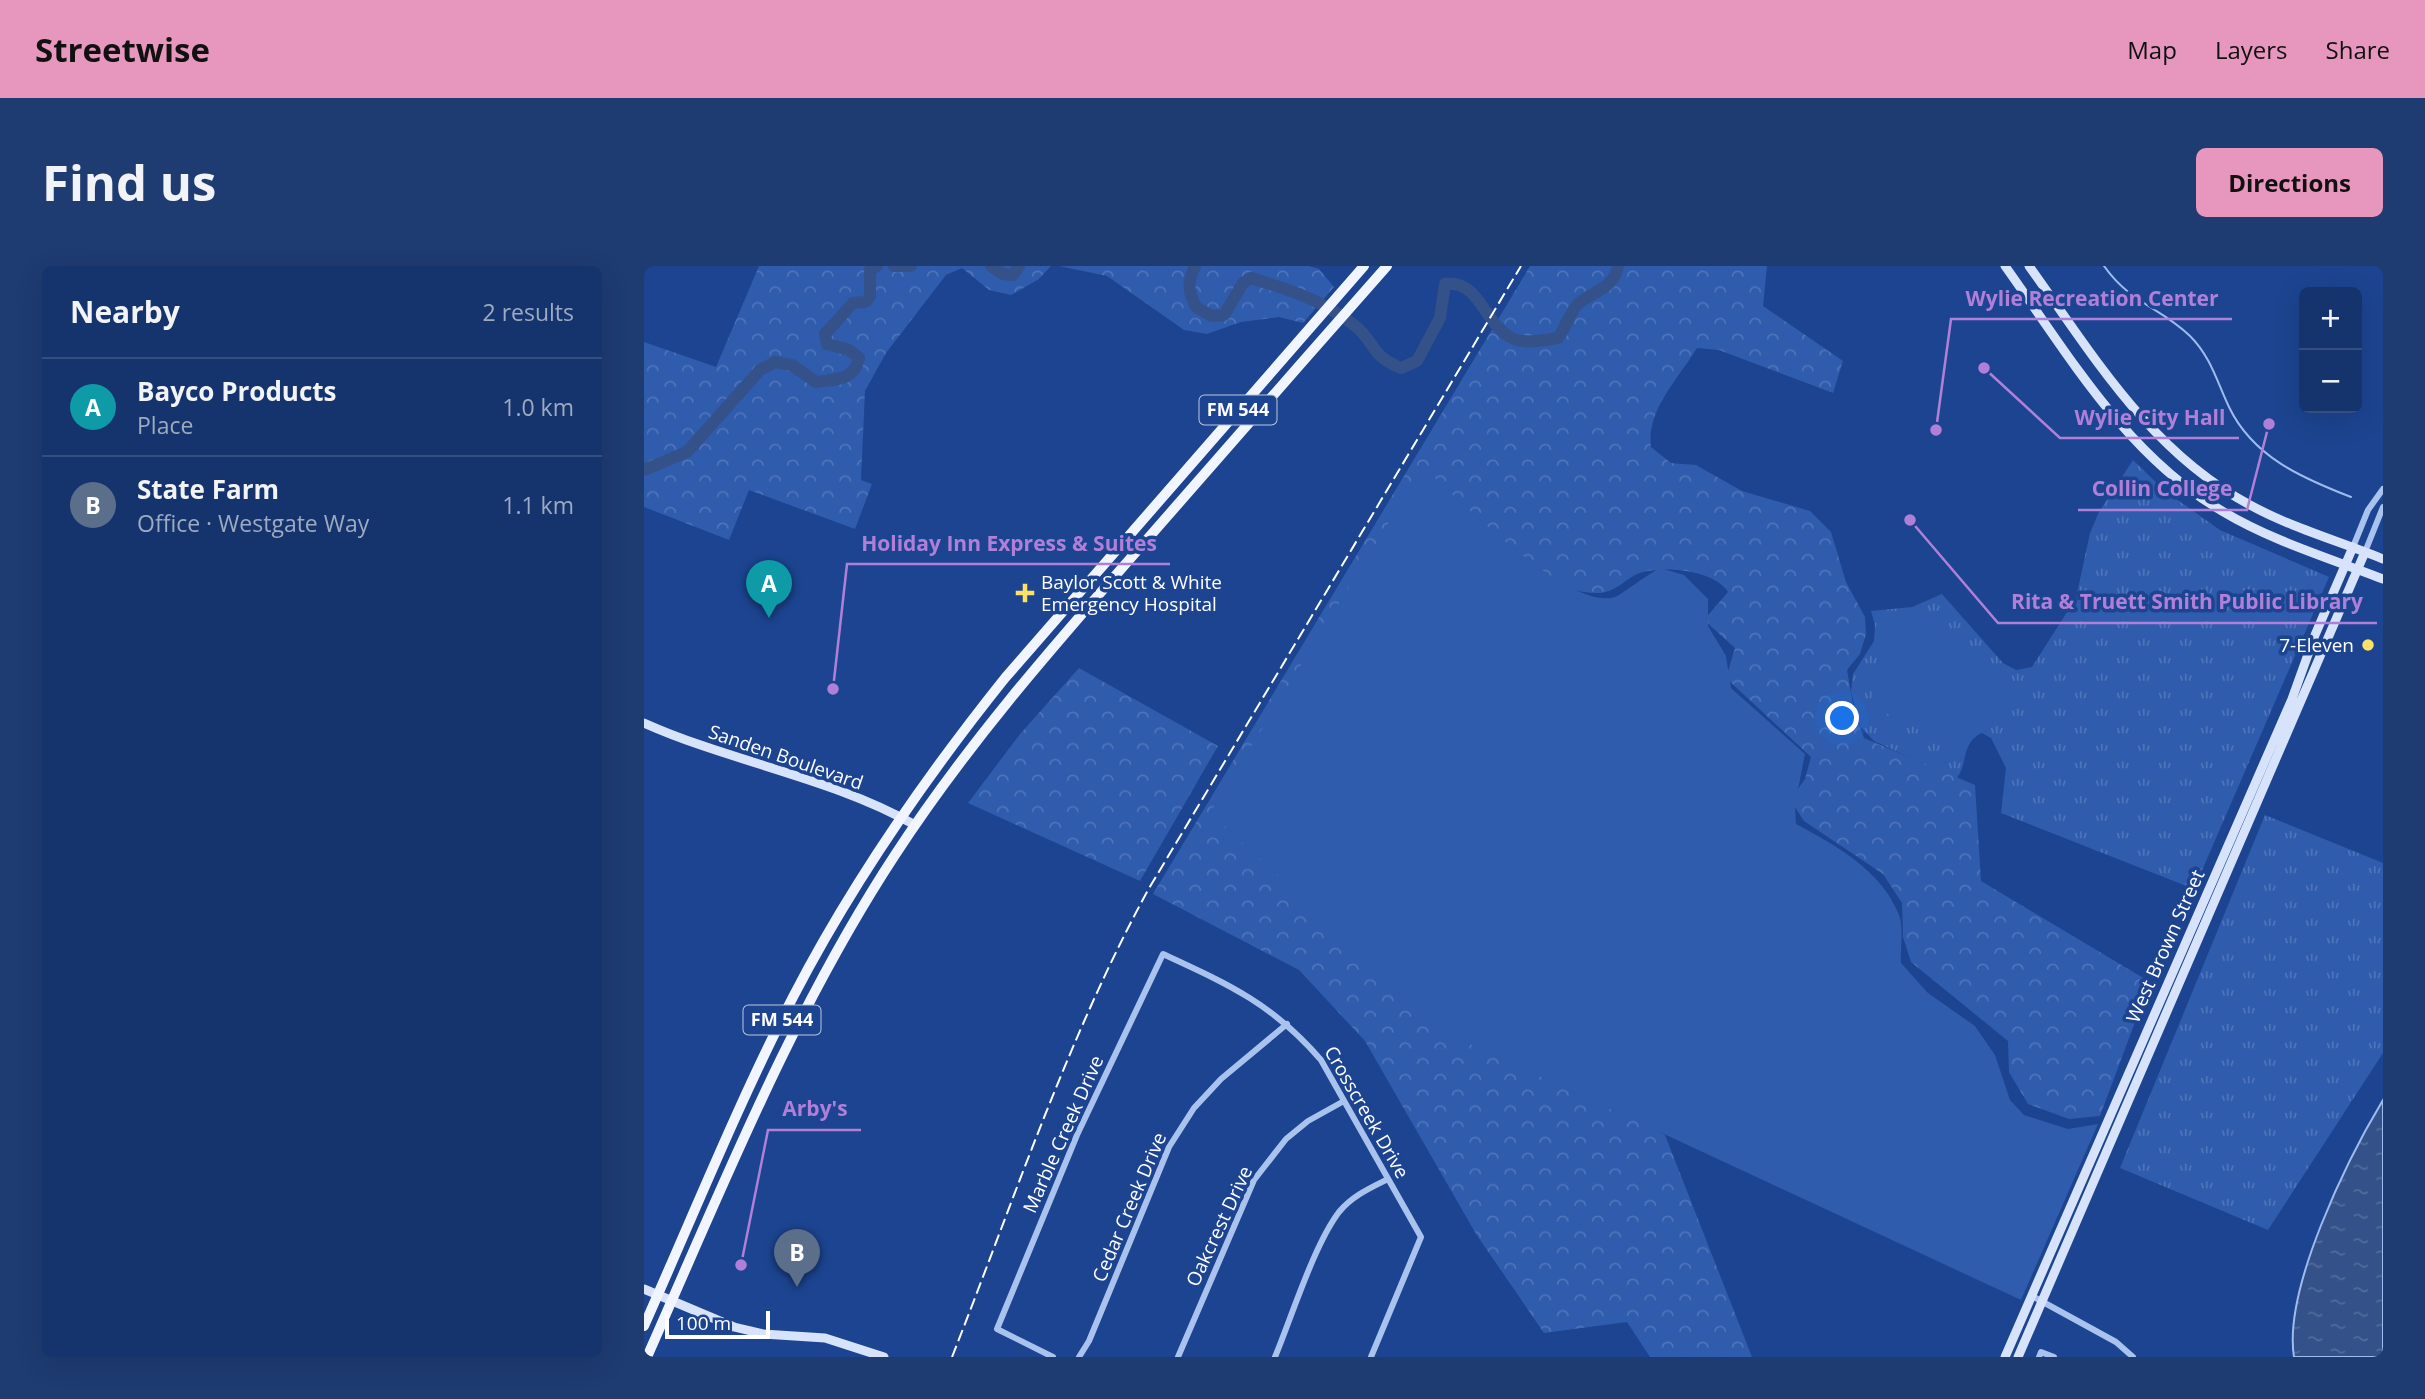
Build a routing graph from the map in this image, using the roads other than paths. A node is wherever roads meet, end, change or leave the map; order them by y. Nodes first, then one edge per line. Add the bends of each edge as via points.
1 (1364, 266) edge
2 (1387, 266) edge
3 (2034, 268) edge
4 (2011, 269) edge
5 (2148, 427) junction
6 (2134, 440) junction
7 (2383, 489) edge
8 (2383, 507) edge
9 (1131, 534) junction
10 (1142, 544) junction
11 (2353, 547) junction
12 (2365, 552) junction
13 (2383, 559) edge
14 (2345, 565) junction
15 (2358, 569) junction
16 (2383, 579) edge
17 (2292, 699) junction
18 (644, 723) edge
19 (2286, 738) junction
20 (901, 817) junction
21 (915, 825) junction
22 (1163, 954) joint
23 (1287, 1024) junction
24 (759, 1067) junction
25 (773, 1072) junction
26 (1345, 1101) junction
27 (1388, 1179) junction
28 (644, 1289) edge
29 (658, 1295) junction
30 (2032, 1296) junction
31 (672, 1301) junction
32 (2043, 1301) junction
33 (644, 1326) edge
34 (2130, 1356) edge
35 (648, 1357) edge
36 (884, 1357) edge
37 (1053, 1357) edge
38 (1079, 1357) edge
39 (1178, 1357) edge
40 (1275, 1357) edge
41 (1371, 1357) edge
42 (2005, 1357) edge
43 (2018, 1357) edge
44 (2039, 1357) edge
45 (2054, 1357) edge

1 - 9 main road, FM 544 / FM 544
2 - 10 main road, FM 544 / FM 544
3 - 4 main road
3 - 5 main road
4 - 6 main road
5 - 6 main road
5 - 11 main road via 2230,494
6 - 14 main road via 2176,479 2222,512
7 - 11 street via 2368,510
8 - 12 street
9 - 10 main road
9 - 20 main road, FM 544 / FM 544 via 1005,678
10 - 21 main road, FM 544 / FM 544 via 1006,702
11 - 12 main road
11 - 14 main road, West Brown Street
12 - 13 main road
12 - 15 main road, West Brown Street
14 - 15 main road
14 - 17 main road, West Brown Street
15 - 16 main road
15 - 19 main road, West Brown Street
17 - 19 main road
17 - 30 main road, West Brown Street
18 - 20 main road, Sanden Boulevard
19 - 32 main road, West Brown Street
20 - 21 main road, Sanden Boulevard
20 - 24 main road, FM 544 / FM 544 via 830,930
21 - 25 main road, FM 544 / FM 544 via 844,938
22 - 23 street, Crosscreek Drive via 1240,989
22 - 37 street, Marble Creek Drive via 1077,1135 997,1329
23 - 26 street, Crosscreek Drive via 1321,1060
23 - 38 street, Cedar Creek Drive via 1221,1079 1194,1108 1169,1147
24 - 25 main road
24 - 29 main road, FM 544 / FM 544
25 - 31 main road, FM 544 / FM 544
26 - 27 street, Crosscreek Drive
26 - 39 street, Oakcrest Drive via 1286,1139 1254,1180
27 - 40 street via 1358,1194 1340,1211
27 - 41 street, Crosscreek Drive via 1421,1237
28 - 29 main road
29 - 31 main road
29 - 33 main road, FM 544 / FM 544
30 - 32 street
30 - 42 main road, West Brown Street
31 - 35 main road, FM 544 / FM 544
31 - 36 main road via 752,1332 825,1338
32 - 34 street via 2116,1342
32 - 43 main road, West Brown Street
44 - 45 street via 2041,1352

